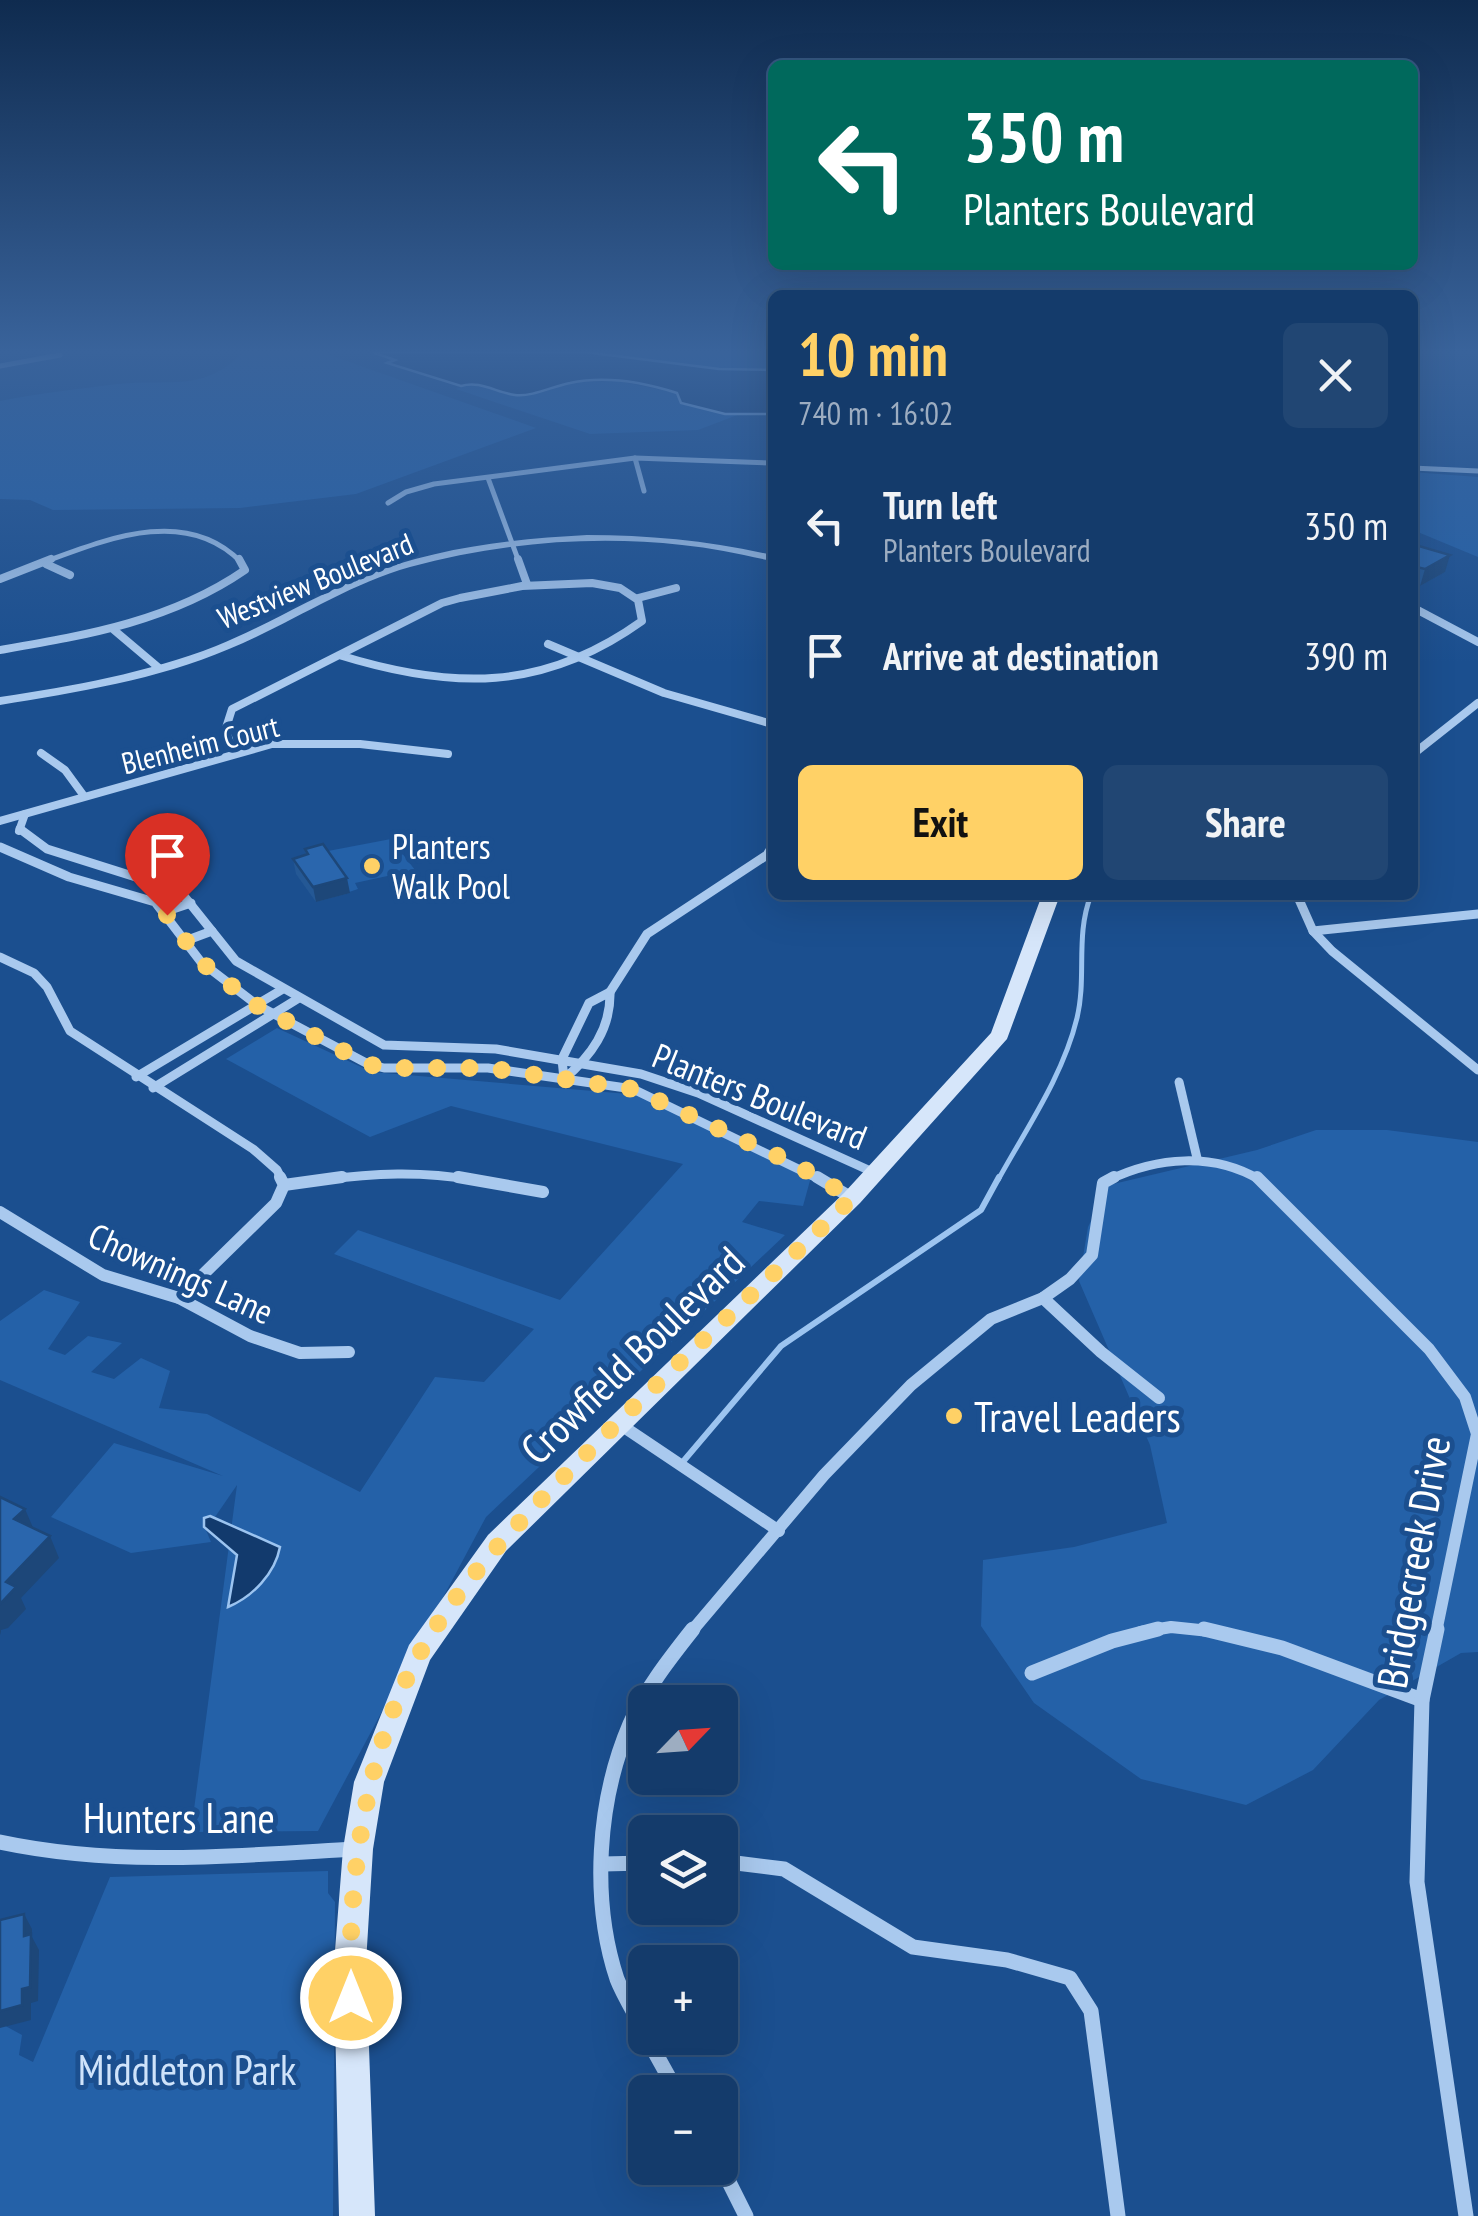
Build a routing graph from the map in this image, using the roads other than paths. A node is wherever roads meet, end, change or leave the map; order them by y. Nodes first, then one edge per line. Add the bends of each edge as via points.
1 (635, 458) junction
2 (768, 463) edge
3 (1418, 468) edge
4 (1478, 472) edge
5 (488, 478) junction
6 (644, 491) dead end
7 (388, 504) dead end
8 (515, 544) junction
9 (768, 557) edge
10 (46, 564) junction
11 (70, 575) dead end
12 (0, 578) edge
13 (527, 584) junction
14 (676, 588) dead end
15 (638, 598) junction
16 (1418, 610) edge
17 (114, 630) junction
18 (1478, 642) edge
19 (548, 644) dead end
20 (0, 650) edge
21 (339, 656) junction
22 (581, 658) junction
23 (159, 668) junction
24 (0, 702) edge
25 (1478, 705) edge
26 (768, 723) edge
27 (1418, 750) edge
28 (236, 752) junction
29 (41, 754) dead end
30 (448, 754) dead end
31 (84, 796) junction
32 (25, 814) junction
33 (0, 821) edge
34 (0, 847) edge
35 (768, 853) edge
36 (1049, 900) edge
37 (1300, 900) edge
38 (191, 903) junction
39 (164, 912) junction
40 (1478, 914) edge
41 (212, 931) junction
42 (1314, 931) junction
43 (185, 941) junction
44 (0, 957) edge
45 (283, 989) junction
46 (610, 992) junction
47 (299, 998) junction
48 (256, 1005) junction
49 (274, 1014) junction
50 (562, 1058) junction
51 (586, 1062) junction
52 (1478, 1070) edge
53 (136, 1076) junction
54 (564, 1079) junction
55 (1180, 1082) dead end
56 (153, 1088) junction
57 (1197, 1158) junction
58 (875, 1173) junction
59 (284, 1185) junction
60 (543, 1192) dead end
61 (852, 1198) junction
62 (0, 1212) edge
63 (179, 1298) junction
64 (1042, 1298) junction
65 (348, 1352) dead end
66 (1159, 1398) dead end
67 (618, 1423) junction
68 (779, 1531) junction
69 (1032, 1673) dead end
70 (1422, 1700) junction
71 (0, 1842) edge
72 (358, 1849) junction
73 (628, 1863) edge
74 (604, 1864) junction
75 (738, 1864) edge
76 (628, 2000) edge
77 (730, 2185) edge
78 (358, 2216) edge
79 (746, 2216) edge
80 (1118, 2216) edge
81 (1466, 2216) edge

1 - 2 street
1 - 5 street
1 - 6 street
3 - 4 street
5 - 7 street via 434,484
5 - 8 street
8 - 9 street, Westview Boulevard via 649,540
8 - 13 street
8 - 23 street, Westview Boulevard via 401,566 247,637
10 - 11 street
10 - 12 street
10 - 17 street via 168,528 242,561 245,570 230,582
13 - 15 street via 580,582
13 - 21 street via 442,603
14 - 15 street
15 - 22 street via 642,620
16 - 18 street
17 - 20 street
17 - 23 street
19 - 22 street
21 - 22 street via 386,672 469,680 545,674
21 - 28 street via 232,708 224,740
22 - 26 street via 664,693
23 - 24 street, Westview Boulevard
25 - 27 street
28 - 30 street, Blenheim Court via 312,742
28 - 31 street, Blenheim Court
29 - 31 street via 65,770
31 - 32 street, Blenheim Court
32 - 33 street
32 - 38 street, Planters Boulevard via 19,831 46,849 170,885
34 - 39 street, Planters Boulevard via 69,877 146,898
35 - 46 street via 647,934
36 - 58 main road, Crowfield Boulevard via 1000,1035
37 - 42 street
38 - 39 street
38 - 41 street, Planters Boulevard
39 - 43 street, Planters Boulevard
40 - 42 street
41 - 43 street
41 - 45 street, Planters Boulevard via 236,961
42 - 52 street
43 - 48 street, Planters Boulevard
44 - 53 street via 34,973 70,1031
45 - 47 street, Planters Boulevard
45 - 48 street
46 - 50 street via 589,1004
46 - 51 street via 612,1011
47 - 49 street
47 - 50 street, Planters Boulevard via 396,1048 496,1049
48 - 49 street, Planters Boulevard
48 - 53 street
49 - 54 street, Planters Boulevard via 384,1068 488,1068
49 - 56 street
50 - 51 street, Planters Boulevard
50 - 54 street
51 - 54 street
51 - 58 street, Planters Boulevard via 698,1093
53 - 56 street
54 - 61 street, Planters Boulevard via 657,1098
55 - 57 street
56 - 59 street via 252,1149
57 - 64 street, Bridgecreek Drive via 1134,1166 1103,1183 1092,1254
57 - 70 street, Bridgecreek Drive via 1258,1178 1429,1349 1465,1397 1478,1434
58 - 61 main road, Crowfield Boulevard
59 - 60 street via 376,1172 432,1173
59 - 63 street via 276,1203
61 - 67 main road, Crowfield Boulevard
62 - 63 street, Chownings Lane via 102,1274
63 - 65 street, Chownings Lane via 284,1348
64 - 66 street
64 - 68 street, Bridgecreek Drive via 991,1318 911,1385
67 - 68 street
67 - 72 main road, Crowfield Boulevard via 497,1542 419,1654 369,1782
68 - 74 street, Bridgecreek Drive via 670,1657 630,1724 606,1802
69 - 70 street via 1143,1631 1193,1627 1232,1633
70 - 81 street, Bridgecreek Drive via 1417,1882
71 - 72 street, Hunters Lane via 128,1858
72 - 78 main road, Crowfield Boulevard via 350,1963
73 - 74 street
74 - 76 street, Bridgecreek Drive via 601,1912
75 - 80 street via 784,1870 913,1947 1007,1960 1070,1978 1091,2012
77 - 79 street

